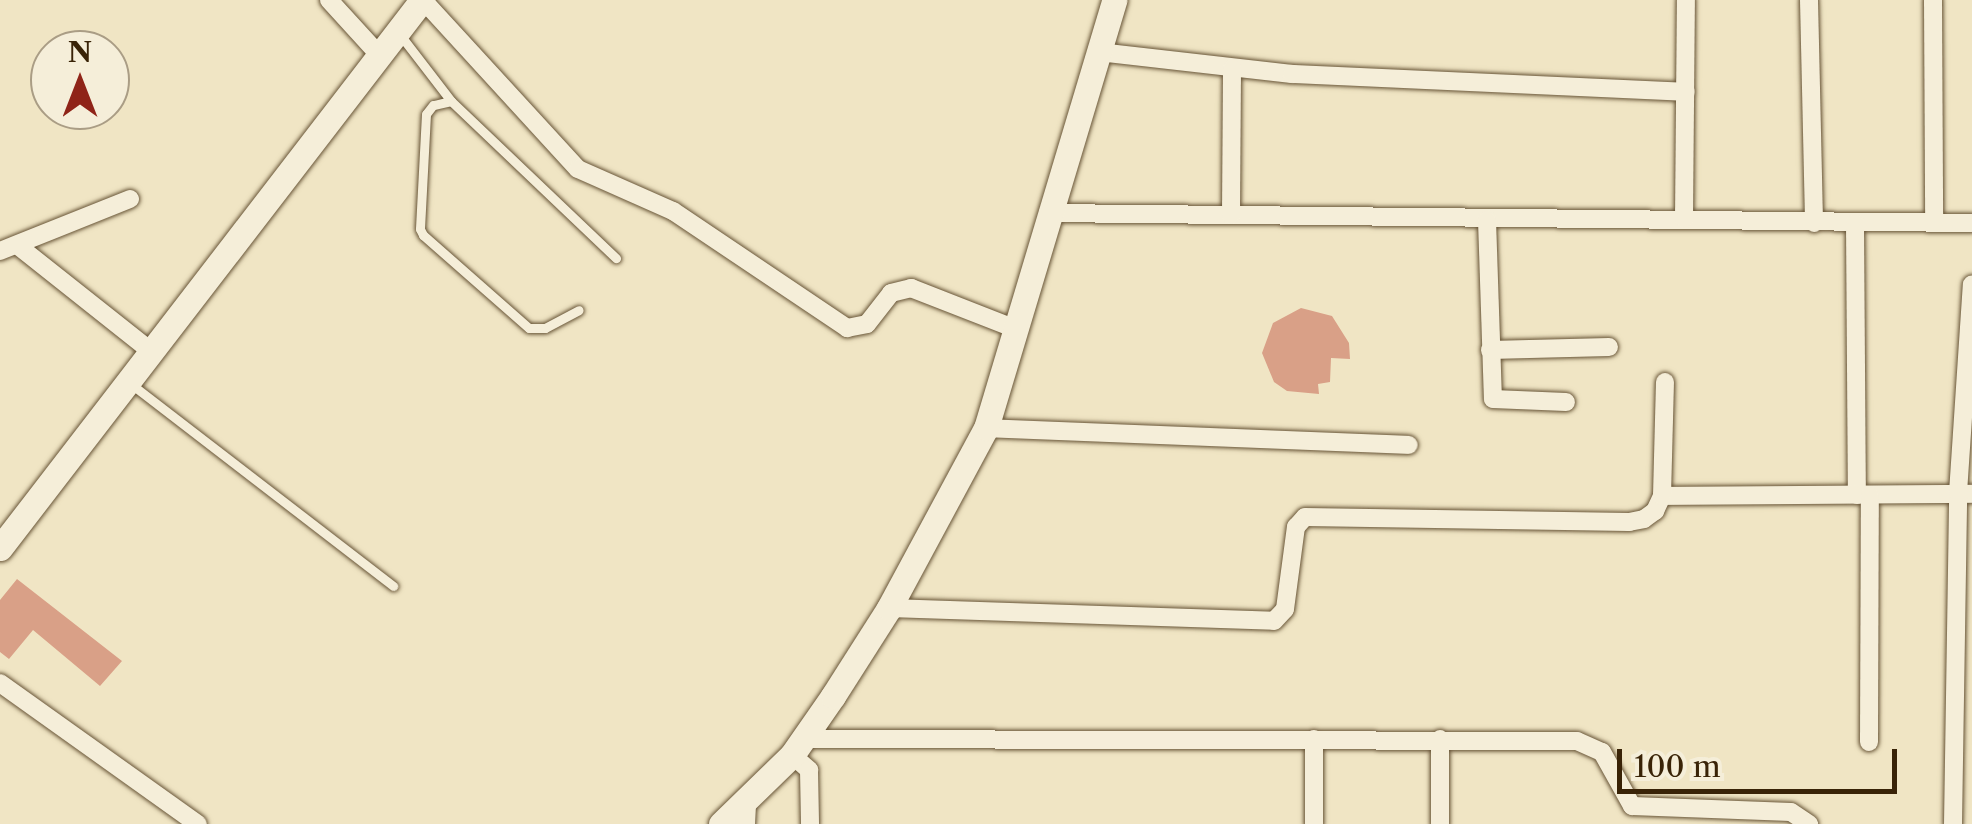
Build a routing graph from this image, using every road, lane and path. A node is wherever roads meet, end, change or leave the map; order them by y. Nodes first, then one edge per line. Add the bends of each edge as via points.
1 (328, 0) edge
2 (422, 0) edge
3 (1114, 0) edge
4 (1686, 0) edge
5 (1809, 0) edge
6 (1933, 0) edge
7 (399, 34) junction
8 (1099, 52) junction
9 (381, 57) junction
10 (1232, 70) junction
11 (1686, 92) junction
12 (451, 102) junction
13 (130, 199) dead end
14 (1048, 213) junction
15 (1231, 215) junction
16 (1684, 219) junction
17 (1488, 220) junction
18 (1814, 223) junction
19 (1856, 223) junction
20 (1934, 223) junction
21 (1972, 223) edge
22 (9, 248) edge
23 (616, 258) dead end
24 (1972, 284) edge
25 (579, 310) dead end
26 (1016, 329) junction
27 (1609, 347) dead end
28 (1490, 350) junction
29 (152, 352) junction
30 (129, 382) junction
31 (1664, 382) dead end
32 (1566, 402) dead end
33 (986, 428) junction
34 (1409, 445) dead end
35 (1965, 494) edge
36 (1662, 496) junction
37 (1863, 496) junction
38 (0, 548) edge
39 (393, 586) dead end
40 (890, 608) junction
41 (0, 683) edge
42 (1314, 739) junction
43 (1440, 739) junction
44 (1869, 742) dead end
45 (797, 747) junction
46 (746, 814) edge
47 (198, 824) edge
48 (721, 824) edge
49 (810, 824) edge
50 (1314, 824) edge
51 (1440, 824) edge
52 (1809, 824) edge
53 (1953, 824) edge

1 - 9 street
2 - 7 street
2 - 26 street via 578,169 673,210 847,328 866,324 891,293 911,288
3 - 8 street
4 - 11 street
5 - 18 street
6 - 20 street
7 - 9 street
7 - 12 lane
8 - 10 street
8 - 14 street
9 - 29 street
10 - 11 street
10 - 15 street
11 - 16 street
12 - 23 lane
12 - 25 lane via 433,105 426,114 424,236 529,328 545,328
13 - 22 street
14 - 15 street
14 - 26 street
15 - 17 street
16 - 17 street
16 - 18 street
17 - 28 street
18 - 19 street
19 - 20 street
19 - 37 street
20 - 21 street
22 - 29 street
24 - 35 street
26 - 33 street
27 - 28 street
28 - 32 street via 1493,400
29 - 30 street
30 - 38 street
30 - 39 lane
31 - 36 street
33 - 34 street
33 - 40 street
35 - 37 street
35 - 53 street
36 - 37 street
36 - 40 street via 1656,512 1629,522 1305,517 1296,527 1285,609 1274,621
37 - 44 street
40 - 45 street
41 - 47 street
42 - 43 street
42 - 45 street
42 - 50 street
43 - 51 street
43 - 52 street via 1578,741 1602,752 1632,806 1791,812
45 - 46 street
45 - 49 street via 809,770
46 - 48 street

